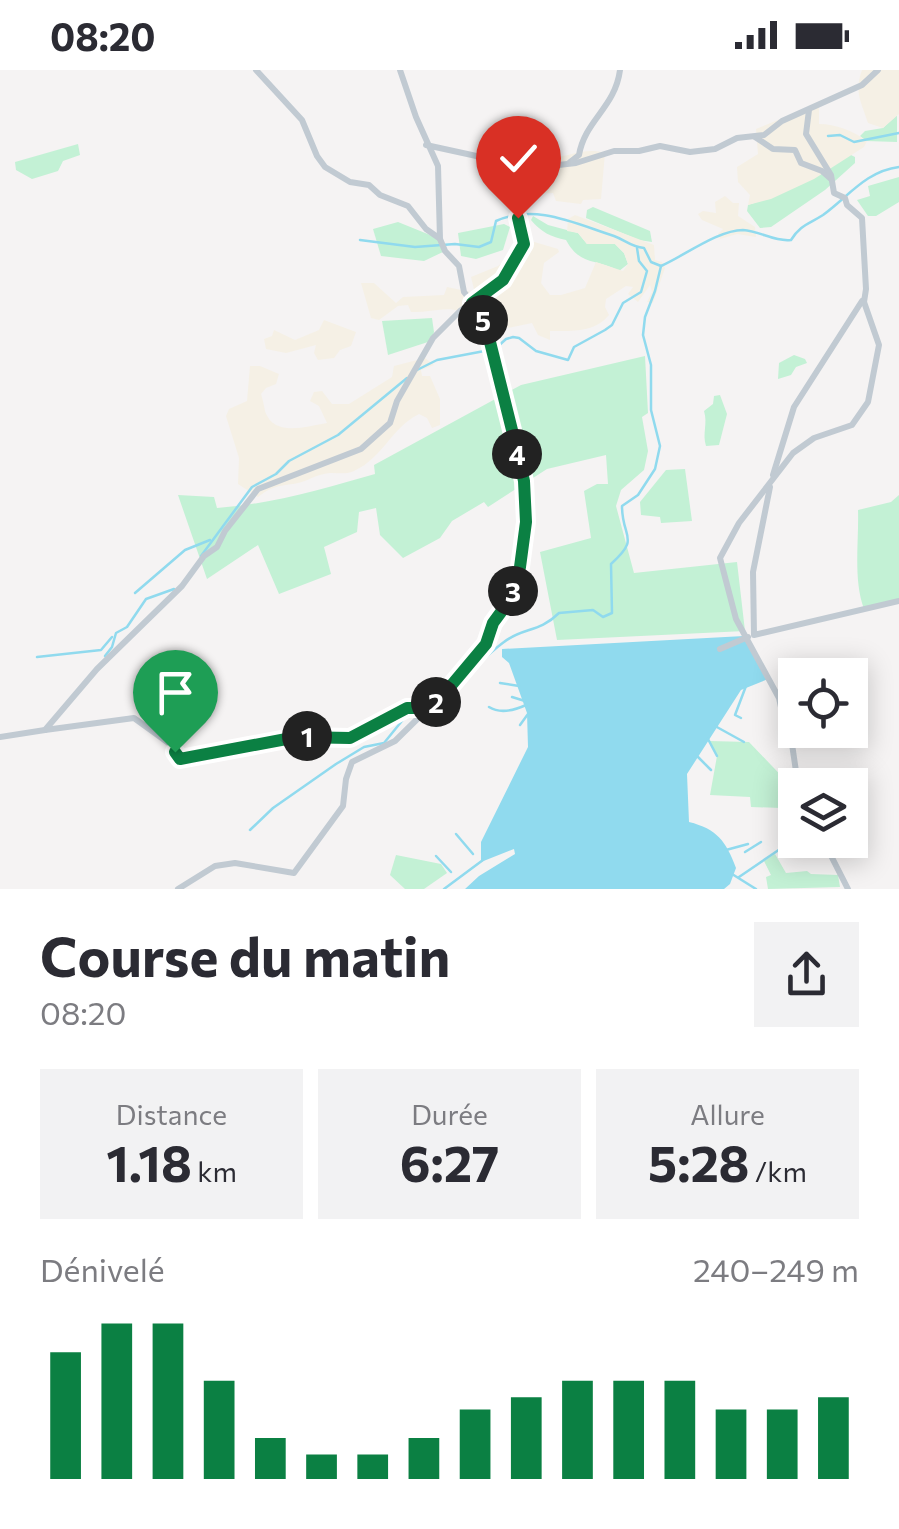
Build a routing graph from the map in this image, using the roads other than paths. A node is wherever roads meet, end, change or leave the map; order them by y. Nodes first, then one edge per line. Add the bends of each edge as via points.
1 (256, 70) edge
2 (400, 70) edge
3 (620, 70) edge
4 (878, 70) edge
5 (809, 110) junction
6 (755, 137) junction
7 (426, 145) junction
8 (566, 164) junction
9 (552, 167) junction
10 (832, 180) junction
11 (440, 239) junction
12 (864, 298) junction
13 (472, 303) junction
14 (770, 483) junction
15 (899, 601) edge
16 (750, 636) junction
17 (720, 649) dead end
18 (427, 708) junction
19 (45, 730) junction
20 (0, 736) edge
21 (796, 768) edge
22 (832, 858) edge
23 (178, 889) edge
24 (848, 889) edge

1 - 11 street via 302,120 325,167 408,206
2 - 7 street
3 - 8 street via 611,101 582,138 579,155
4 - 5 street via 862,86
5 - 6 street
5 - 10 street via 806,134
6 - 8 street via 715,149 614,151
6 - 10 street via 772,149 795,150 801,162
7 - 9 street via 518,155
7 - 11 street via 438,166
8 - 9 street
9 - 13 street via 530,182 514,210 524,244 503,280
10 - 12 street via 834,193 862,218
11 - 13 street
12 - 14 street via 794,407
12 - 14 street via 879,345 866,406 852,426 793,453
13 - 18 street via 487,330 515,442 526,522 506,608 462,675
13 - 19 street via 430,342 390,423 360,449 258,488 217,547
14 - 16 street via 753,572
14 - 16 street via 720,556 736,619
15 - 16 street
16 - 17 street
16 - 21 street via 779,698
18 - 19 street via 407,708 350,738 297,737 180,759 134,718
18 - 23 street via 395,741 352,762 343,806 294,873 236,863 215,866
19 - 20 street
22 - 24 street

